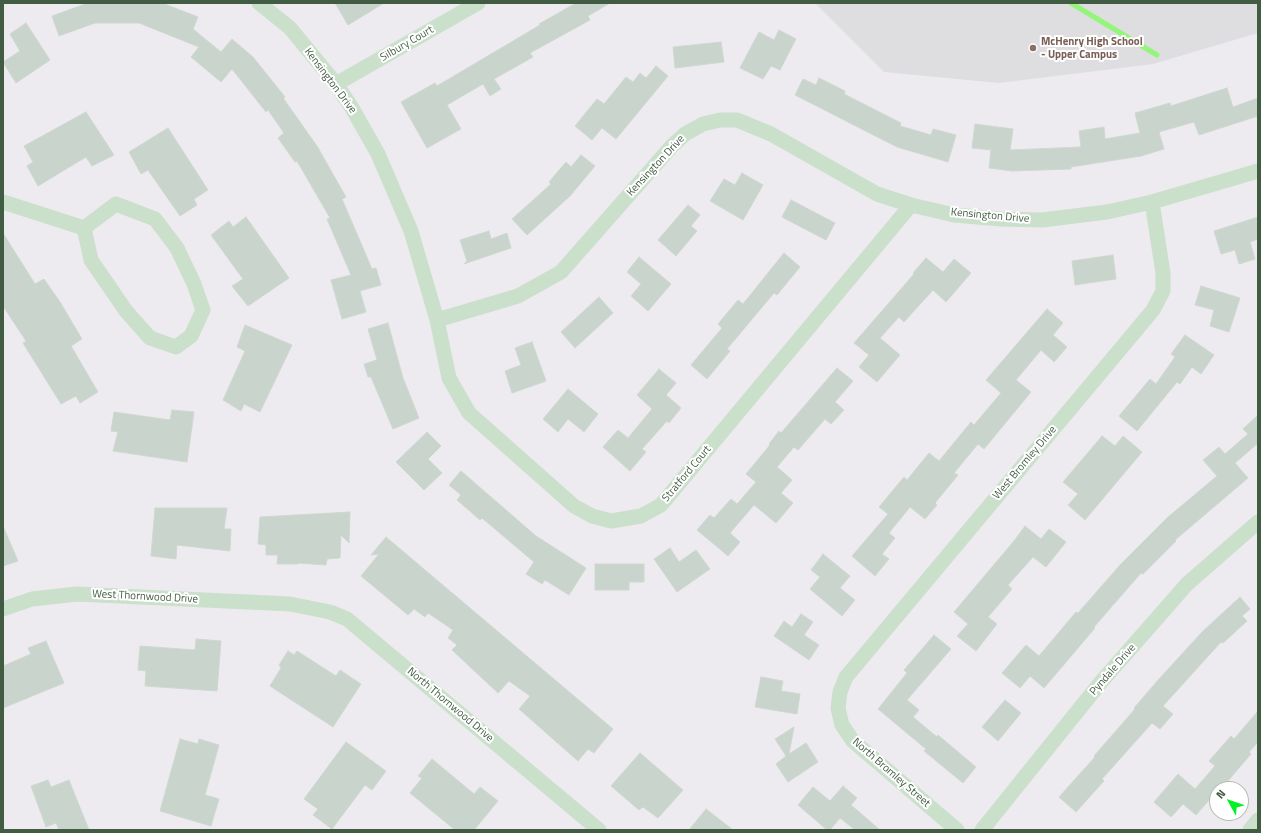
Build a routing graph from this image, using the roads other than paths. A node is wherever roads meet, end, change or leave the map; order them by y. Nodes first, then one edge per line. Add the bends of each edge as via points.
1 (259, 3) edge
2 (478, 3) edge
3 (336, 84) junction
4 (1258, 171) edge
5 (3, 202) edge
6 (1152, 202) junction
7 (912, 205) junction
8 (84, 228) junction
9 (437, 320) junction
10 (1258, 522) edge
11 (290, 604) joint
12 (3, 609) edge
13 (838, 708) joint
14 (1258, 820) edge
15 (599, 830) edge
16 (957, 830) edge
17 (982, 830) edge
18 (1250, 830) edge

1 - 3 street, Kensington Drive via 290,28
2 - 3 street, Silbury Court
3 - 9 street, Kensington Drive via 378,154 411,231
4 - 6 street, Kensington Drive
5 - 8 street
6 - 7 street, Kensington Drive via 1107,212 1042,220 1001,220 954,215
6 - 13 street, West Bromley Drive via 1164,273 1163,291 1154,310 846,677 840,692
7 - 9 street, Kensington Drive via 877,194 771,134 737,120 703,124 685,134 671,147 561,272 518,296
7 - 9 street, Stratford Court via 676,488 661,505 641,516 611,521 592,516 574,506 469,413 449,378
8 - 8 street via 91,260 126,312 150,338 176,347 190,336 203,310 177,248 154,219 116,204
10 - 17 street, Pyndale Drive via 1188,584 1101,682
11 - 12 street, West Thornwood Drive via 77,594 32,598
11 - 15 street, North Thornwood Drive via 330,612 347,619
13 - 16 street, North Bromley Street via 842,725 853,741
14 - 18 street

